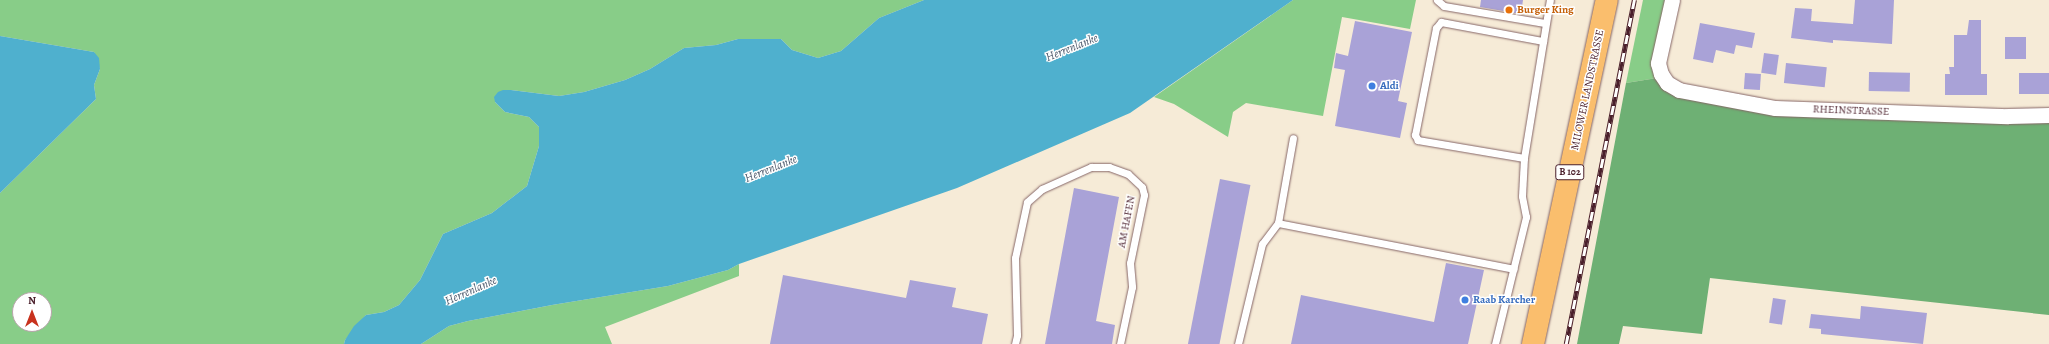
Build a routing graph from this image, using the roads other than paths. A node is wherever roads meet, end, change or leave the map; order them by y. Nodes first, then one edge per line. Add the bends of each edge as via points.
1 (1437, 0) edge
2 (1550, 0) edge
3 (1607, 0) edge
4 (1672, 0) edge
5 (1545, 23) junction
6 (1543, 40) junction
7 (2049, 115) edge
8 (1293, 138) dead end
9 (1524, 158) junction
10 (1278, 223) junction
11 (1514, 269) junction
12 (1015, 344) edge
13 (1120, 344) edge
14 (1238, 344) edge
15 (1495, 344) edge
16 (1533, 344) edge

1 - 5 lane via 1444,6
2 - 5 lane
3 - 16 main road, MILOWER LANDSTRASSE / B 102
4 - 7 street, RHEINSTRASSE via 1658,63 1667,84 1679,90 1775,108 2008,116
5 - 6 lane
6 - 9 lane
6 - 9 lane via 1441,22 1436,28 1415,135 1418,140
8 - 10 lane
9 - 11 lane via 1522,196 1526,218
10 - 11 lane
10 - 14 lane via 1262,244
11 - 15 lane
12 - 13 lane, AM HAFEN via 1015,258 1027,202 1042,190 1091,166 1109,166 1128,174 1142,186 1144,195 1130,263 1132,287

